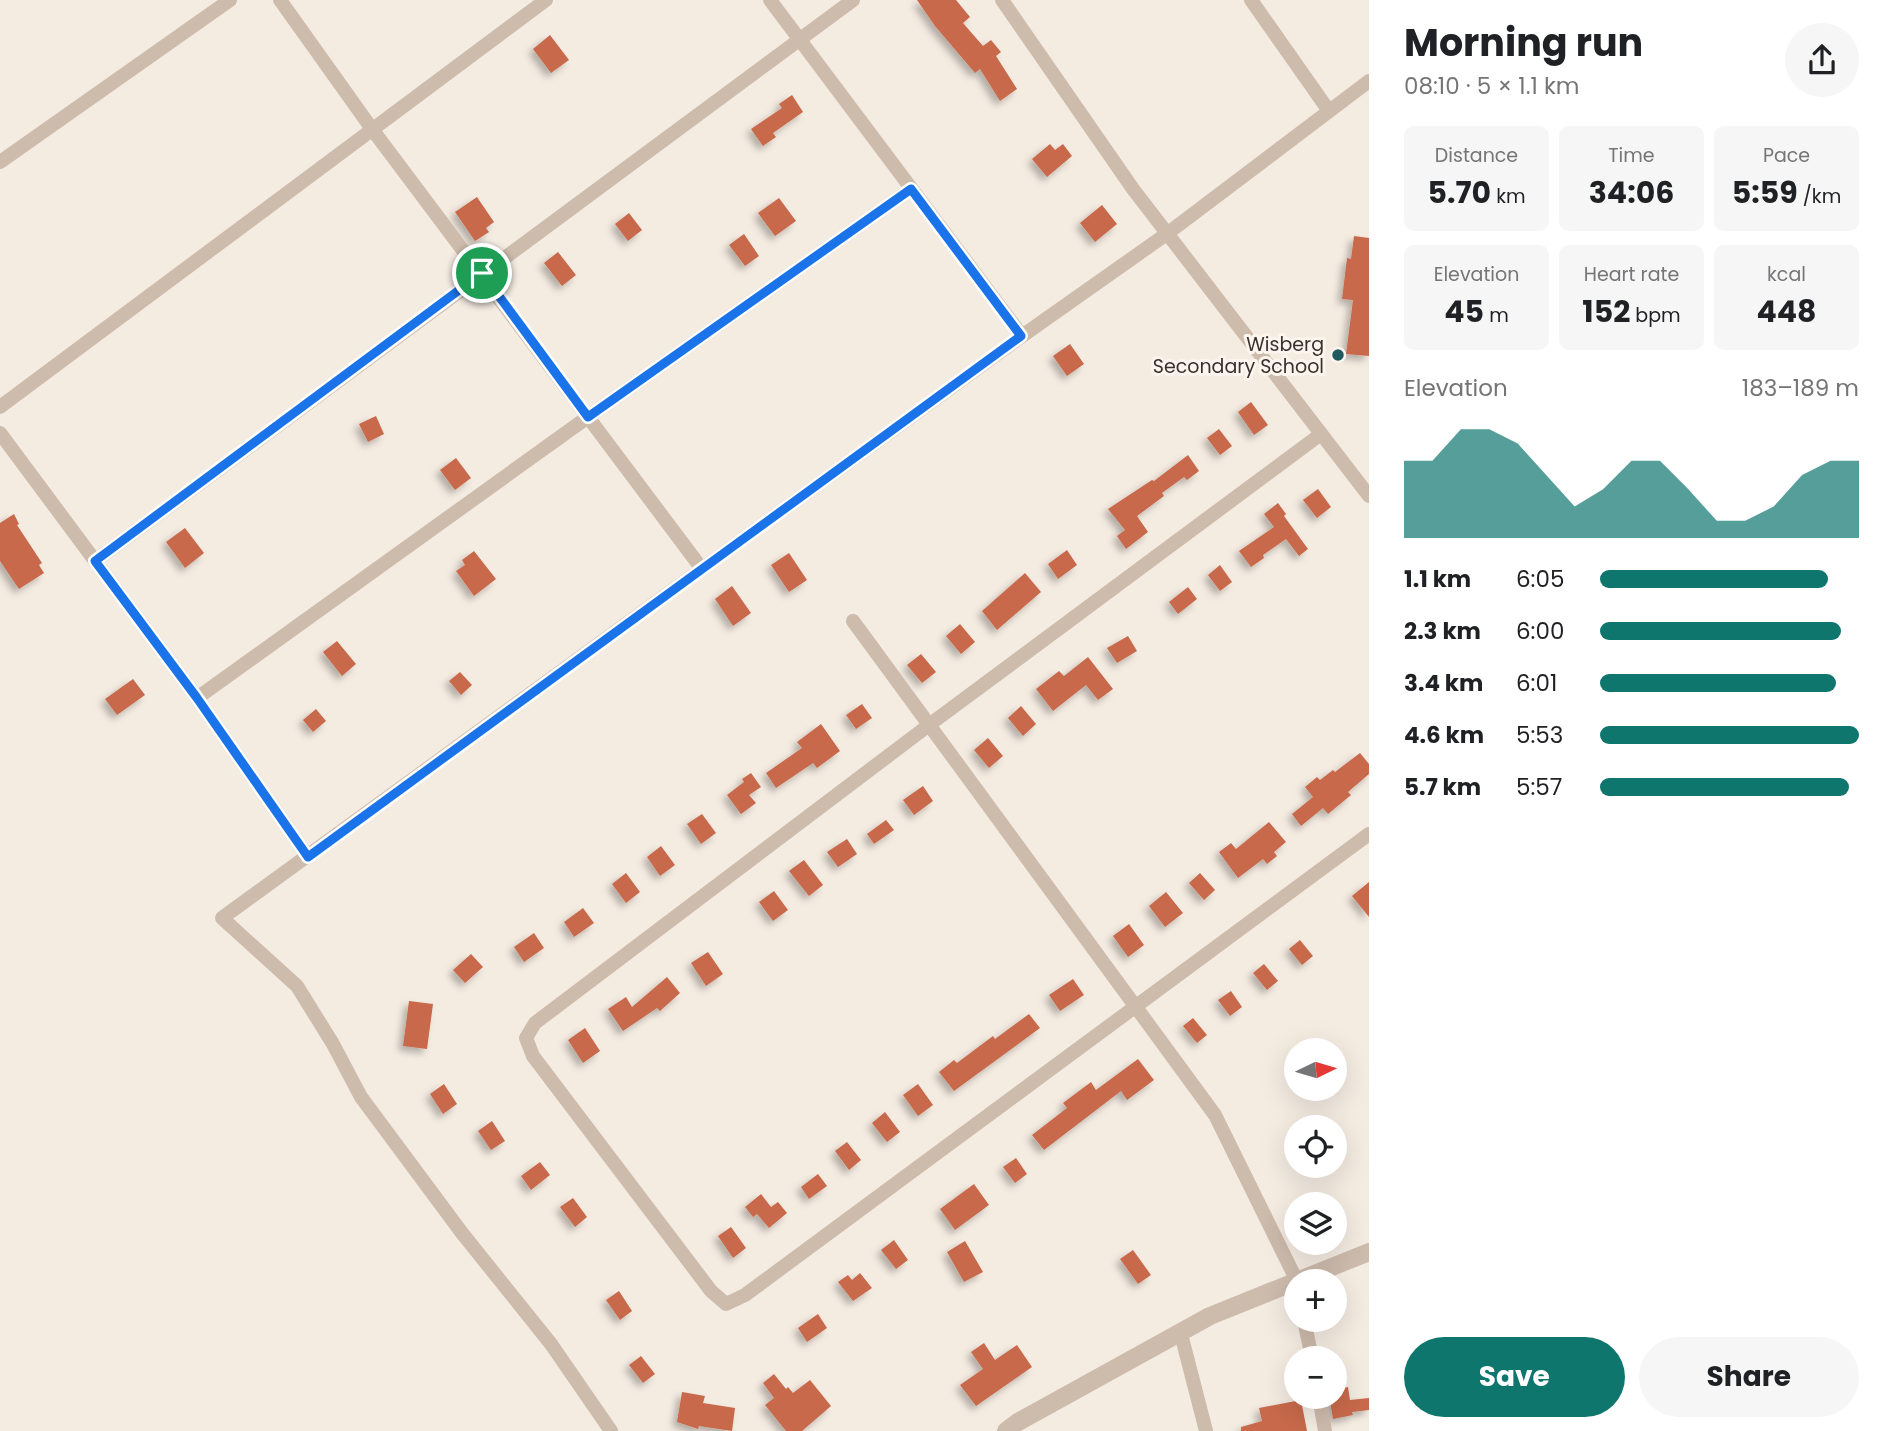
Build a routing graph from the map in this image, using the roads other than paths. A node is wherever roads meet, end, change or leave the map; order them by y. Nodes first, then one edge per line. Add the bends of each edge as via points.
1 (230, 0) edge
2 (280, 0) edge
3 (546, 0) edge
4 (770, 0) edge
5 (853, 0) edge
6 (1002, 0) edge
7 (1251, 0) edge
8 (800, 41) junction
9 (1369, 81) edge
10 (1329, 110) junction
11 (372, 129) junction
12 (0, 162) edge
13 (911, 189) junction
14 (1167, 233) junction
15 (482, 273) junction
16 (1021, 336) junction
17 (0, 407) edge
18 (588, 417) junction
19 (0, 433) edge
20 (1321, 434) junction
21 (1369, 496) edge
22 (95, 561) junction
23 (702, 569) junction
24 (853, 621) dead end
25 (197, 698) junction
26 (929, 725) junction
27 (1369, 834) edge
28 (308, 857) junction
29 (1138, 1007) junction
30 (1369, 1252) edge
31 (1292, 1269) edge
32 (1325, 1269) edge
33 (1284, 1285) edge
34 (1181, 1334) junction
35 (1321, 1409) edge
36 (1016, 1428) edge
37 (611, 1431) edge
38 (1206, 1431) edge
39 (1325, 1431) edge

1 - 12 street
2 - 11 street
3 - 11 street
4 - 8 street
5 - 8 street
6 - 14 street
7 - 10 street
8 - 13 street
8 - 15 street
9 - 10 street
10 - 14 street
11 - 15 street
11 - 17 street
13 - 16 street
13 - 18 street
14 - 16 street
14 - 20 street
15 - 18 street
15 - 22 street
16 - 23 street
18 - 23 street
18 - 25 street
19 - 22 street
20 - 21 street
20 - 26 street
22 - 25 street
23 - 28 street
24 - 26 street
25 - 28 street
26 - 29 street
26 - 29 street via 534,1023 526,1038 533,1056 711,1291 726,1304 745,1296
27 - 29 street
28 - 37 street via 222,918 296,986 361,1097 551,1344
29 - 31 street via 1215,1115
30 - 32 street
33 - 34 street via 1210,1316
34 - 36 street
34 - 38 street
35 - 39 street

